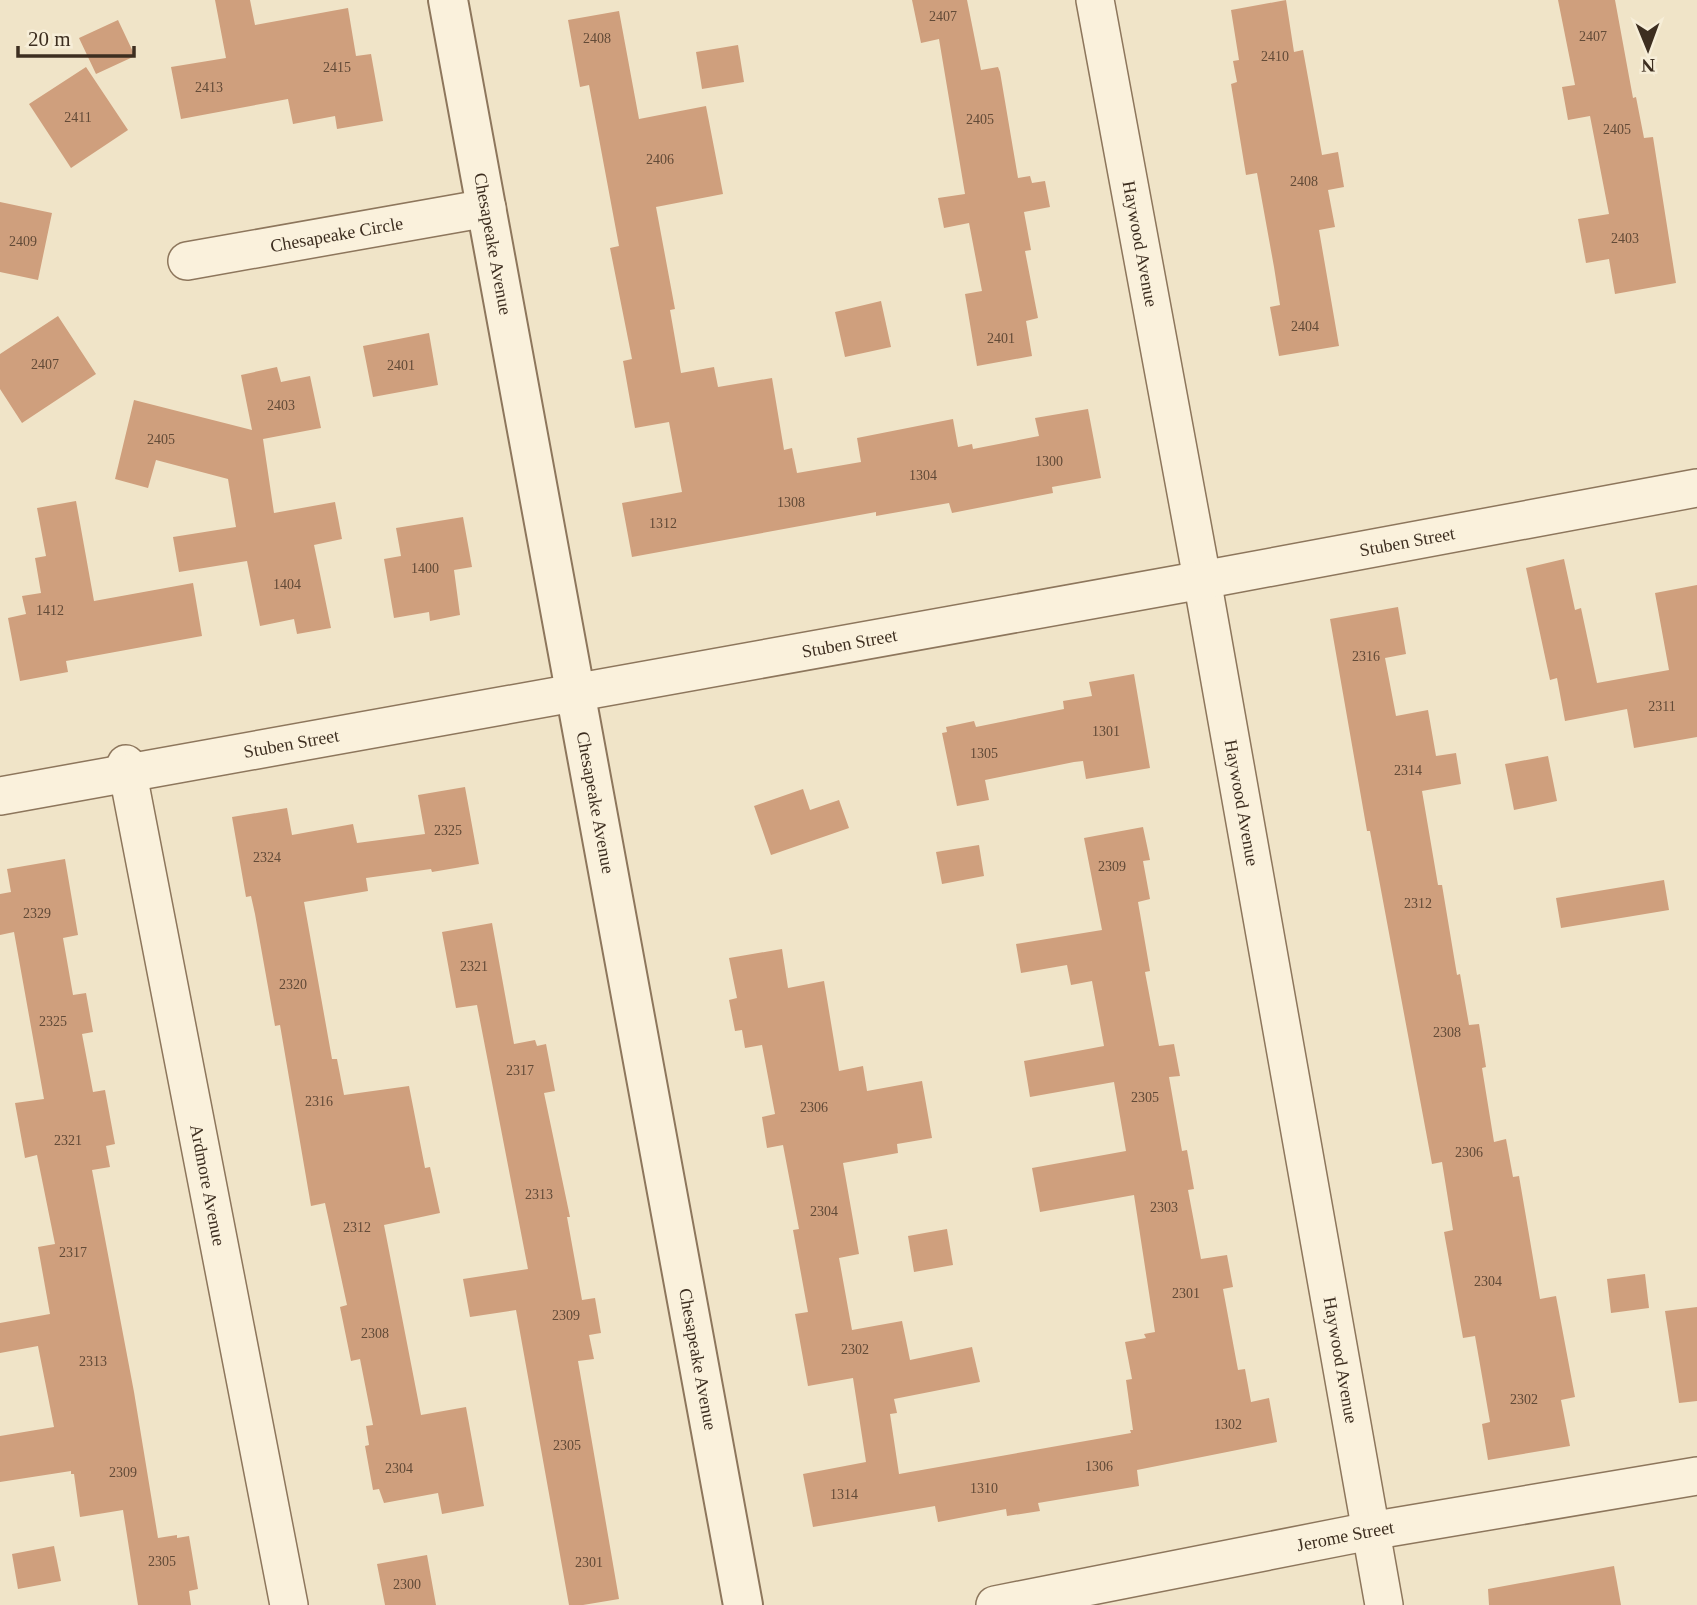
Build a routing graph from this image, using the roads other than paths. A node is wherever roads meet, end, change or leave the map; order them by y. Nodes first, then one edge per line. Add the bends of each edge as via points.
1 (448, 0) edge
2 (1095, 0) edge
3 (487, 208) junction
4 (187, 261) dead end
5 (1697, 488) edge
6 (1202, 580) junction
7 (576, 694) junction
8 (127, 769) junction
9 (0, 796) edge
10 (1697, 1476) edge
11 (1370, 1531) junction
12 (289, 1605) edge
13 (743, 1605) edge
14 (995, 1605) edge
15 (1384, 1605) edge

1 - 3 street, Chesapeake Avenue
2 - 6 street, Haywood Avenue
3 - 4 street, Chesapeake Circle
3 - 7 street, Chesapeake Avenue
5 - 6 street, Stuben Street
6 - 7 street, Stuben Street
6 - 11 street, Haywood Avenue
7 - 8 street, Stuben Street
7 - 13 street, Chesapeake Avenue
8 - 9 street, Stuben Street
8 - 12 street, Ardmore Avenue
10 - 11 street, Jerome Street
11 - 14 street, Jerome Street
11 - 15 street, Haywood Avenue

